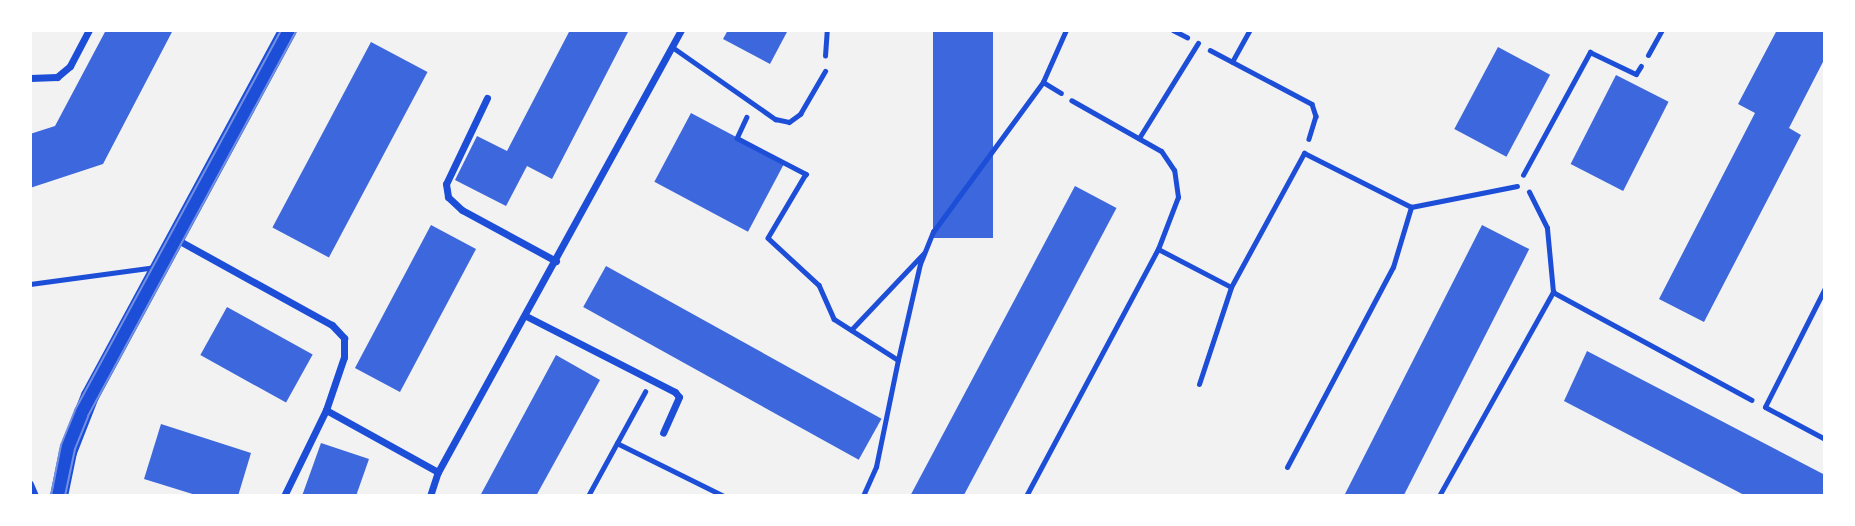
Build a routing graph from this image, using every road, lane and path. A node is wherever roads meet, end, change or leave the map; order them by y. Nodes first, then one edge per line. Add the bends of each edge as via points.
1 (89, 30) edge
2 (288, 30) edge
3 (681, 30) edge
4 (827, 30) edge
5 (1066, 30) edge
6 (1173, 30) edge
7 (1250, 30) edge
8 (1662, 30) edge
9 (1198, 43) junction
10 (672, 47) junction
11 (1648, 55) joint
12 (1232, 62) junction
13 (825, 71) joint
14 (30, 78) edge
15 (1043, 82) junction
16 (487, 98) dead end
17 (1072, 100) joint
18 (753, 103) junction
19 (1139, 138) junction
20 (1304, 153) junction
21 (1517, 186) junction
22 (1411, 207) junction
23 (174, 239) junction
24 (1158, 249) junction
25 (925, 252) junction
26 (556, 261) junction
27 (159, 267) junction
28 (30, 284) edge
29 (1231, 287) junction
30 (1825, 288) edge
31 (1553, 292) junction
32 (526, 316) junction
33 (851, 330) junction
34 (898, 360) junction
35 (652, 379) junction
36 (1199, 383) dead end
37 (1765, 407) junction
38 (326, 410) junction
39 (663, 433) dead end
40 (1825, 439) edge
41 (617, 443) junction
42 (1286, 467) dead end
43 (438, 472) junction
44 (30, 484) edge
45 (34, 496) edge
46 (59, 496) edge
47 (284, 496) edge
48 (430, 496) edge
49 (588, 496) edge
50 (724, 496) edge
51 (863, 496) edge
52 (1026, 496) edge
53 (1439, 496) edge

1 - 14 street via 70,66 57,77
2 - 23 main road
3 - 10 street
4 - 13 path
5 - 15 path
6 - 9 path
7 - 12 path
8 - 11 lane
9 - 12 path
9 - 19 lane
10 - 18 lane
10 - 26 street
11 - 21 path via 1636,74 1590,52
12 - 20 path via 1312,104 1316,117
13 - 18 lane via 800,114 789,122
15 - 17 path
15 - 25 path via 933,232
16 - 26 street via 446,184 448,197 462,210
17 - 19 lane
18 - 33 path via 737,138 806,174 768,238 819,285 834,319
19 - 24 lane via 1161,151 1174,170 1178,197
20 - 22 lane
20 - 29 lane
21 - 22 lane
21 - 31 path via 1531,193 1546,228
22 - 42 lane via 1393,267
23 - 27 main road
23 - 38 street via 332,325 344,338 344,357
24 - 29 lane
24 - 52 lane
25 - 33 path
25 - 34 path
26 - 32 street
27 - 28 lane
27 - 46 main road via 90,396 68,452
29 - 36 lane
30 - 37 lane
31 - 37 path
31 - 53 path
32 - 35 street
32 - 43 street
33 - 34 path
34 - 51 path via 876,467
35 - 39 street via 679,397
35 - 41 path
37 - 40 lane
38 - 43 street
38 - 47 street
41 - 49 path
41 - 50 path
43 - 48 street
44 - 45 street

